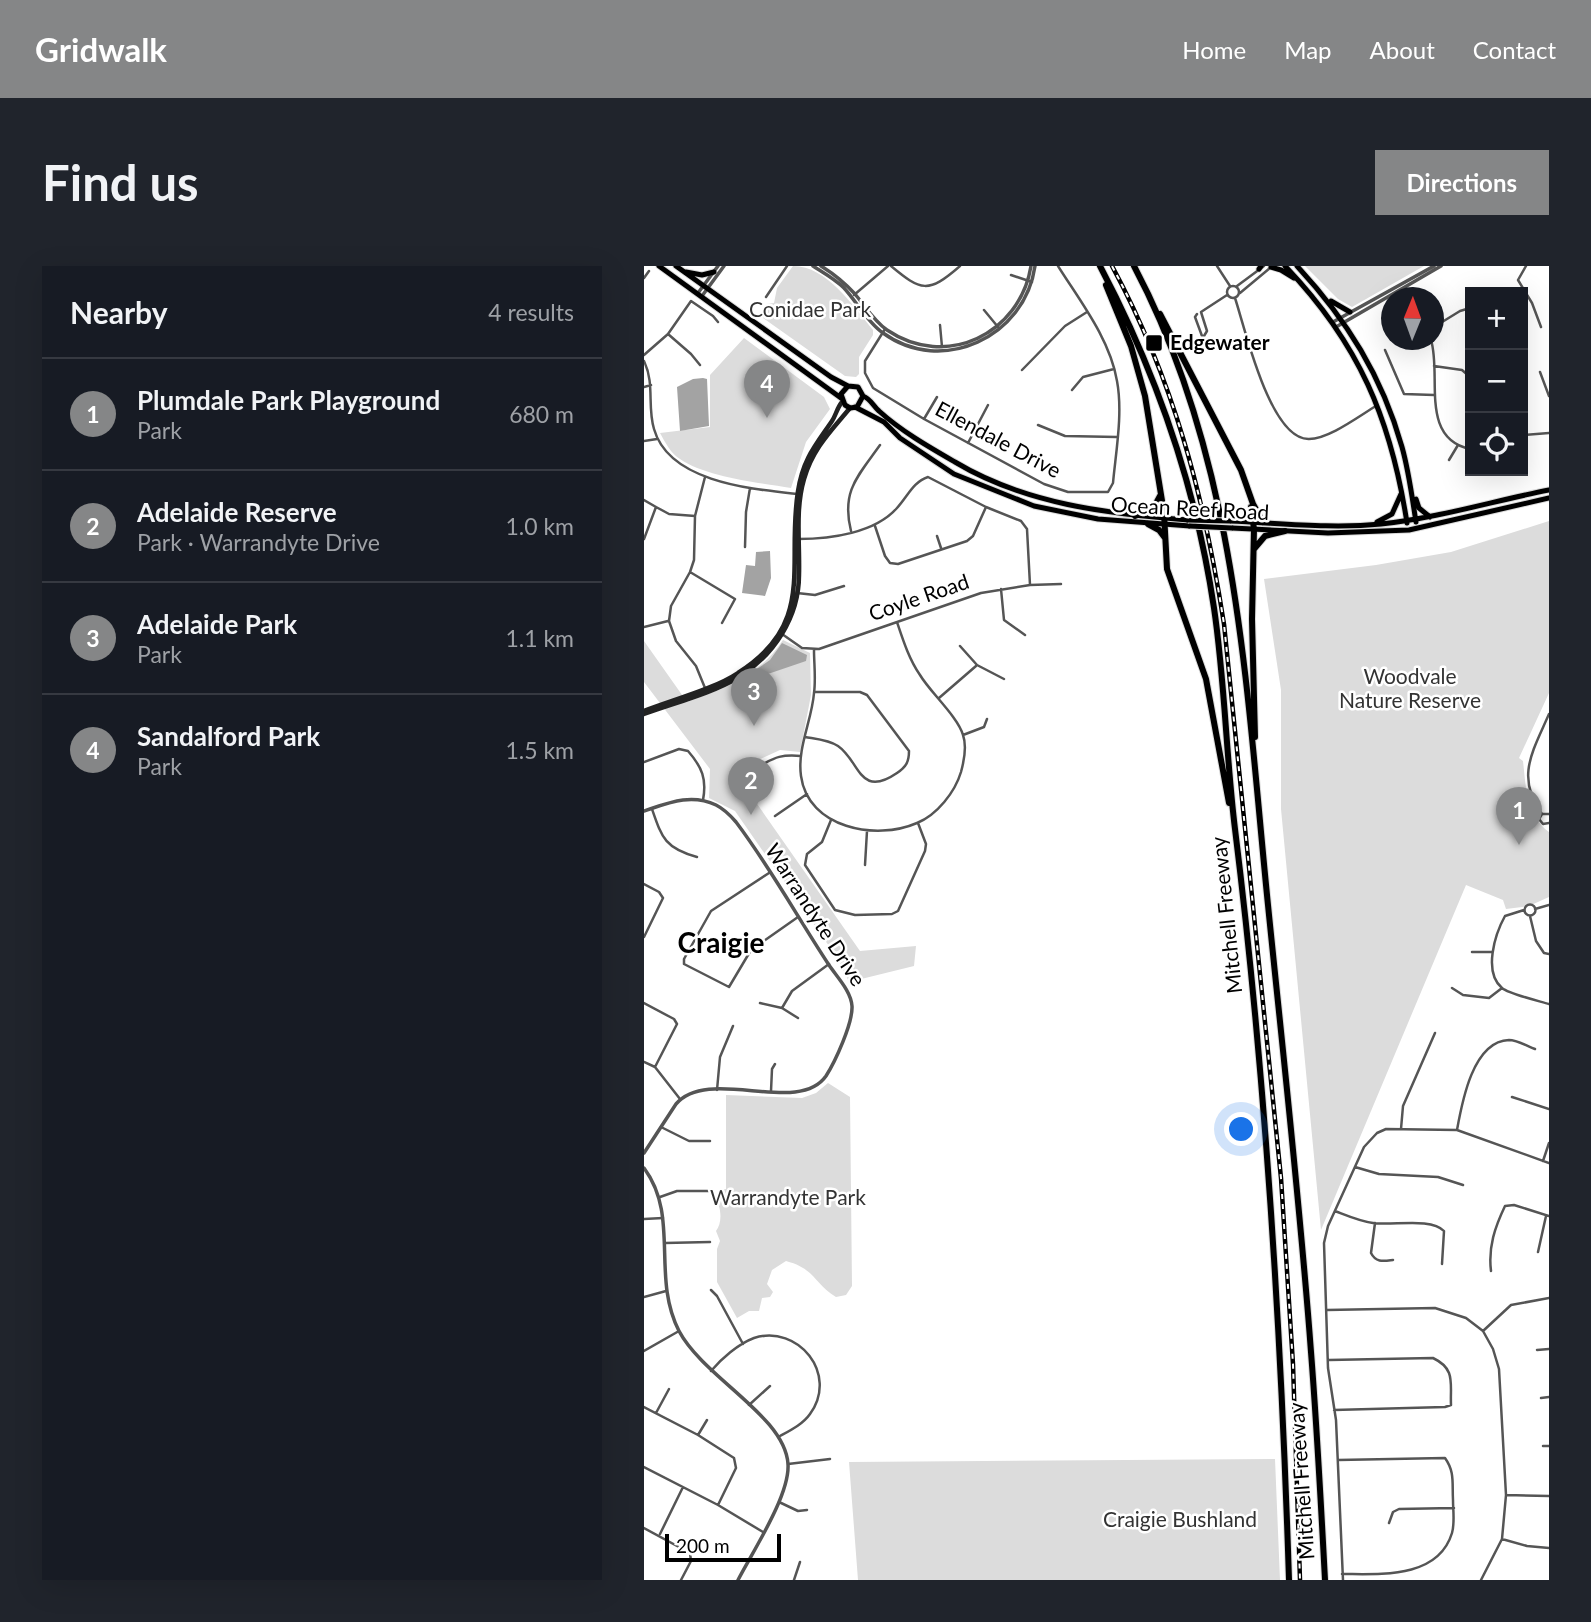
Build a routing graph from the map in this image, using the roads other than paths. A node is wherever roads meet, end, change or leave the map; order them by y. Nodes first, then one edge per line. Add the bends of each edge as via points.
1 (659, 266) edge
2 (676, 266) edge
3 (718, 266) edge
4 (724, 266) edge
5 (787, 266) edge
6 (813, 266) edge
7 (890, 266) edge
8 (960, 266) edge
9 (1033, 266) edge
10 (1058, 266) edge
11 (1099, 266) edge
12 (1134, 266) edge
13 (1217, 266) edge
14 (1272, 266) edge
15 (1285, 266) edge
16 (1297, 266) edge
17 (1434, 266) edge
18 (1441, 266) edge
19 (1526, 266) edge
20 (1261, 267) edge
21 (824, 268) edge
22 (649, 271) dead end
23 (683, 271) junction
24 (714, 272) junction
25 (1011, 275) dead end
26 (644, 278) edge
27 (1030, 281) junction
28 (1299, 281) junction
29 (1230, 286) junction
30 (1237, 286) junction
31 (1404, 286) junction
32 (706, 287) junction
33 (1145, 288) junction
34 (1240, 293) junction
35 (700, 295) junction
36 (853, 295) junction
37 (1227, 295) junction
38 (766, 297) dead end
39 (1235, 298) junction
40 (1325, 298) junction
41 (984, 310) dead end
42 (1465, 310) edge
43 (1087, 312) junction
44 (1350, 312) junction
45 (1199, 313) junction
46 (1342, 320) junction
47 (1444, 320) edge
48 (718, 322) dead end
49 (940, 325) dead end
50 (1334, 325) junction
51 (1541, 327) dead end
52 (999, 328) junction
53 (884, 331) junction
54 (668, 334) junction
55 (942, 348) junction
56 (1385, 350) dead end
57 (1434, 350) edge
58 (644, 355) edge
59 (644, 361) edge
60 (700, 365) dead end
61 (1434, 366) junction
62 (1115, 369) junction
63 (1022, 370) dead end
64 (1540, 372) dead end
65 (1465, 373) edge
66 (651, 386) junction
67 (848, 386) junction
68 (644, 387) edge
69 (1072, 390) dead end
70 (863, 396) junction
71 (1434, 396) junction
72 (1549, 396) edge
73 (937, 397) dead end
74 (841, 400) junction
75 (988, 405) dead end
76 (1378, 405) junction
77 (853, 407) junction
78 (924, 419) junction
79 (1038, 425) dead end
80 (1549, 433) edge
81 (1528, 435) edge
82 (1117, 438) junction
83 (657, 439) junction
84 (644, 441) edge
85 (968, 443) junction
86 (880, 445) dead end
87 (1458, 445) junction
88 (1465, 447) edge
89 (1449, 460) dead end
90 (705, 476) junction
91 (1410, 482) junction
92 (1401, 484) junction
93 (1160, 487) junction
94 (750, 488) junction
95 (1549, 490) edge
96 (1248, 491) junction
97 (799, 494) junction
98 (1549, 498) edge
99 (644, 500) edge
100 (656, 507) junction
101 (986, 507) junction
102 (695, 516) junction
103 (1136, 516) junction
104 (1430, 517) junction
105 (1416, 519) junction
106 (1165, 521) junction
107 (1407, 521) junction
108 (1263, 522) junction
109 (1148, 524) junction
110 (1369, 524) junction
111 (1254, 525) junction
112 (875, 526) junction
113 (1417, 528) junction
114 (1409, 530) junction
115 (851, 531) junction
116 (1285, 531) junction
117 (937, 536) dead end
118 (1165, 538) junction
119 (644, 539) edge
120 (797, 539) junction
121 (745, 547) dead end
122 (941, 548) junction
123 (1254, 550) junction
124 (690, 572) junction
125 (1061, 584) dead end
126 (1030, 585) junction
127 (844, 586) dead end
128 (1001, 589) junction
129 (796, 593) junction
130 (669, 621) junction
131 (897, 622) junction
132 (722, 623) dead end
133 (644, 627) edge
134 (780, 635) junction
135 (1025, 635) dead end
136 (960, 646) dead end
137 (814, 650) junction
138 (977, 665) junction
139 (1004, 679) dead end
140 (706, 689) junction
141 (814, 692) junction
142 (939, 698) junction
143 (644, 712) edge
144 (1549, 714) edge
145 (987, 719) dead end
146 (963, 735) junction
147 (806, 737) junction
148 (1253, 754) junction
149 (801, 756) junction
150 (644, 762) edge
151 (746, 772) dead end
152 (807, 794) junction
153 (703, 800) junction
154 (652, 809) junction
155 (644, 811) edge
156 (1542, 814) junction
157 (1549, 814) edge
158 (775, 816) dead end
159 (831, 820) junction
160 (918, 823) junction
161 (1549, 823) edge
162 (1235, 825) junction
163 (867, 831) junction
164 (697, 857) dead end
165 (865, 865) dead end
166 (769, 873) junction
167 (644, 884) edge
168 (1549, 905) edge
169 (1535, 909) junction
170 (1524, 910) junction
171 (1530, 916) junction
172 (798, 917) junction
173 (644, 937) edge
174 (1472, 952) dead end
175 (1492, 952) junction
176 (1549, 954) edge
177 (829, 964) junction
178 (1452, 988) dead end
179 (1502, 988) junction
180 (644, 1003) edge
181 (760, 1003) dead end
182 (1549, 1004) edge
183 (782, 1008) junction
184 (799, 1018) dead end
185 (733, 1027) dead end
186 (1435, 1033) dead end
187 (1535, 1049) dead end
188 (644, 1062) edge
189 (775, 1064) dead end
190 (655, 1067) junction
191 (717, 1090) junction
192 (771, 1091) junction
193 (1512, 1097) dead end
194 (681, 1099) junction
195 (1549, 1109) edge
196 (661, 1127) junction
197 (1401, 1129) junction
198 (1457, 1130) junction
199 (710, 1141) dead end
200 (1549, 1143) edge
201 (644, 1153) edge
202 (1544, 1161) junction
203 (1549, 1163) edge
204 (1355, 1167) junction
205 (644, 1168) edge
206 (1463, 1185) dead end
207 (710, 1191) dead end
208 (660, 1197) junction
209 (1335, 1211) junction
210 (1547, 1216) edge
211 (663, 1218) junction
212 (644, 1219) edge
213 (1375, 1223) junction
214 (710, 1242) dead end
215 (664, 1244) junction
216 (1538, 1252) dead end
217 (1393, 1260) dead end
218 (1442, 1264) dead end
219 (1491, 1270) dead end
220 (711, 1290) dead end
221 (666, 1292) junction
222 (644, 1297) edge
223 (1549, 1298) edge
224 (1325, 1310) junction
225 (679, 1331) junction
226 (1483, 1331) junction
227 (743, 1344) junction
228 (1549, 1349) edge
229 (1537, 1350) dead end
230 (644, 1351) edge
231 (1327, 1360) junction
232 (710, 1371) junction
233 (770, 1386) dead end
234 (669, 1389) dead end
235 (1549, 1397) edge
236 (1541, 1398) dead end
237 (749, 1405) junction
238 (644, 1407) edge
239 (1334, 1410) junction
240 (656, 1413) junction
241 (707, 1420) dead end
242 (698, 1434) junction
243 (780, 1436) junction
244 (1543, 1446) dead end
245 (1549, 1446) edge
246 (830, 1459) dead end
247 (1338, 1460) junction
248 (788, 1464) junction
249 (644, 1466) edge
250 (683, 1487) junction
251 (1506, 1495) junction
252 (1549, 1496) edge
253 (779, 1502) junction
254 (718, 1505) junction
255 (1454, 1508) junction
256 (807, 1510) dead end
257 (1389, 1523) dead end
258 (644, 1528) edge
259 (763, 1532) junction
260 (659, 1535) junction
261 (1502, 1539) junction
262 (1549, 1548) edge
263 (800, 1562) dead end
264 (1342, 1574) junction
265 (681, 1580) edge
266 (738, 1580) edge
267 (794, 1580) edge
268 (1289, 1580) edge
269 (1325, 1580) edge
270 (1343, 1580) edge
271 (1481, 1580) edge

1 - 35 main road
2 - 23 main road
3 - 24 street
4 - 32 street
5 - 38 street
6 - 21 street
7 - 8 street via 922,286
7 - 36 street
9 - 27 street
10 - 43 street, Ellendale Drive
11 - 93 highway via 1138,371
11 - 162 highway, Mitchell Freeway via 1158,393 1198,522 1214,609
12 - 33 highway, Mitchell Freeway
13 - 29 street
14 - 28 main road
14 - 34 street
15 - 28 main road
16 - 40 main road
17 - 31 street
18 - 31 street
19 - 51 street via 1518,280
20 - 30 street
21 - 36 street
22 - 26 street
23 - 24 main road
23 - 32 main road
24 - 32 street
25 - 27 street
27 - 52 street via 1019,309
28 - 50 main road
29 - 30 street
29 - 37 street
30 - 34 street
31 - 44 street
31 - 46 street
32 - 35 street
32 - 67 main road
33 - 96 highway
33 - 148 highway, Mitchell Freeway via 1178,367 1224,525
34 - 39 street
35 - 74 main road
36 - 53 street
37 - 39 street
37 - 45 street
39 - 76 street via 1266,396 1284,424 1299,437 1311,439 1333,431
40 - 44 main road
40 - 46 main road
41 - 52 street
42 - 47 street
43 - 62 street, Ellendale Drive
43 - 63 street via 1065,326
44 - 46 street
45 - 45 street via 1207,331 1204,336 1195,317
46 - 50 street
46 - 91 main road via 1387,401
48 - 54 street via 691,301
49 - 55 street
50 - 76 main road via 1361,366
52 - 55 street via 971,346
53 - 55 street via 919,348
53 - 78 street, Ellendale Drive via 865,361 868,382
54 - 58 street
54 - 60 street
56 - 71 street via 1404,394
57 - 61 street
59 - 66 street
61 - 65 street
61 - 71 street
62 - 69 street via 1083,377
62 - 82 street, Ellendale Drive
64 - 72 street
66 - 68 street
66 - 83 street
67 - 70 main road via 858,387
67 - 74 main road
70 - 77 main road
70 - 103 main road, Ocean Reef Road via 923,443 991,480 1068,506
71 - 87 street via 1445,433
73 - 78 street
74 - 77 main road
74 - 97 main road via 802,471
75 - 85 street
76 - 92 main road
77 - 97 main road via 837,420 812,457
77 - 109 main road, Ocean Reef Road via 884,422 954,474 993,491 1067,514
78 - 85 street, Ellendale Drive
79 - 82 street via 1065,436
80 - 81 street
82 - 85 street, Ellendale Drive via 1113,487 1105,494 1059,490
83 - 84 street
83 - 90 street via 673,460
86 - 115 street via 852,483 846,512
87 - 88 street
87 - 89 street
90 - 94 street
90 - 102 street
91 - 104 main road via 1419,508
91 - 105 main road
92 - 107 main road
92 - 110 main road via 1395,509 1385,519
93 - 103 highway via 1157,505
93 - 106 highway
94 - 97 street
94 - 121 street
95 - 104 main road, Ocean Reef Road
96 - 108 highway
96 - 111 highway
97 - 120 main road
98 - 113 main road, Ocean Reef Road
99 - 100 street
100 - 102 street via 669,514
100 - 119 street
101 - 112 street via 928,477 918,480 896,509
101 - 122 street via 974,536
101 - 126 street via 1021,521 1027,529
102 - 124 street
103 - 106 main road, Ocean Reef Road
104 - 105 main road, Ocean Reef Road
105 - 107 main road, Ocean Reef Road
105 - 113 main road
106 - 109 main road, Ocean Reef Road
106 - 111 main road, Ocean Reef Road, bridge
106 - 118 highway
107 - 110 main road, Ocean Reef Road
107 - 114 main road
108 - 110 main road, Ocean Reef Road
108 - 111 main road, Ocean Reef Road
109 - 118 highway
111 - 116 main road, Ocean Reef Road
111 - 123 highway
112 - 115 street
112 - 122 street via 890,563
113 - 114 main road, Ocean Reef Road
114 - 116 main road, Ocean Reef Road
115 - 120 street
116 - 123 highway via 1265,536
117 - 122 street
118 - 162 highway via 1170,581 1213,709
120 - 129 main road
123 - 148 highway
124 - 130 street via 671,606
124 - 132 street via 735,599
125 - 126 street, Coyle Road
126 - 128 street, Coyle Road
127 - 129 street via 815,596
128 - 131 street, Coyle Road
128 - 135 street via 1004,620
129 - 134 main road
130 - 133 street
130 - 140 street
131 - 137 street, Coyle Road
131 - 142 street via 911,662
134 - 137 street
134 - 140 main road via 746,668
136 - 138 street
137 - 141 street
138 - 139 street
138 - 142 street
140 - 143 main road
141 - 147 street
141 - 147 street via 867,695 909,751 909,759 894,776 870,781 863,779 835,744
142 - 146 street
144 - 156 street via 1527,774 1531,797
145 - 146 street via 984,727
146 - 160 street via 964,760 958,780 947,798
147 - 149 street
148 - 269 highway, Mitchell Freeway via 1311,1351
149 - 151 street via 785,754
149 - 152 street
150 - 153 street via 680,749 688,751 704,776
152 - 158 street
152 - 159 street
153 - 154 street via 676,801
153 - 166 street, Warrandyte Drive via 734,820
154 - 155 street
154 - 164 street via 665,841
156 - 157 street
156 - 161 street via 1541,822
159 - 160 street via 805,864 835,910 855,915 892,914 902,906 925,851
159 - 163 street
160 - 163 street
162 - 268 highway, Mitchell Freeway via 1264,1110
163 - 165 street
166 - 172 street, Warrandyte Drive
166 - 172 street via 711,911 684,964 729,987 751,950
167 - 173 street via 663,898
168 - 169 street
169 - 170 street via 1530,905
169 - 171 street
170 - 171 street
170 - 175 street via 1505,916
171 - 176 street via 1536,941
172 - 177 street, Warrandyte Drive
174 - 175 street
175 - 179 street
177 - 183 street via 792,991
177 - 192 street, Warrandyte Drive via 852,1007 828,1072 812,1089
178 - 179 street via 1463,995 1489,998
179 - 182 street
180 - 190 street via 677,1024
181 - 183 street
183 - 184 street
185 - 191 street via 718,1063
186 - 197 street via 1403,1106
187 - 198 street via 1511,1040 1494,1043 1482,1052 1461,1104
188 - 190 street
189 - 192 street
190 - 194 street
191 - 192 street, Warrandyte Drive
191 - 194 street, Warrandyte Drive via 696,1091
193 - 195 street
194 - 196 street
196 - 199 street via 689,1141
196 - 201 street
197 - 198 street
197 - 204 street via 1377,1133
198 - 202 street
200 - 202 street
202 - 203 street
204 - 206 street via 1380,1174 1438,1177
204 - 209 street
205 - 208 street
207 - 208 street via 677,1191
208 - 211 street
209 - 213 street
209 - 224 street via 1324,1243
210 - 216 street
210 - 219 street via 1505,1206 1494,1229
211 - 212 street
211 - 215 street
213 - 217 street via 1371,1253 1376,1260
213 - 218 street via 1441,1227
214 - 215 street
215 - 221 street
220 - 227 street
221 - 222 street
221 - 225 street
223 - 226 street via 1511,1305
224 - 226 street via 1435,1308 1466,1318
224 - 231 street
225 - 230 street
225 - 232 street
226 - 251 street via 1499,1369
227 - 232 street
227 - 243 street via 761,1337 784,1337 805,1349 818,1370 815,1406 799,1425
228 - 229 street
231 - 239 street
231 - 239 street via 1433,1357 1444,1363 1452,1385 1451,1405 1445,1407
232 - 237 street
233 - 237 street
234 - 240 street
235 - 236 street
237 - 243 street
238 - 240 street
239 - 247 street
240 - 242 street
241 - 242 street
242 - 254 street via 736,1461
243 - 248 street
244 - 245 street
246 - 248 street
247 - 255 street via 1445,1458 1453,1469
247 - 264 street
248 - 253 street
249 - 250 street
250 - 254 street
250 - 260 street
251 - 252 street
251 - 261 street
253 - 256 street
253 - 259 street
254 - 259 street
255 - 257 street via 1399,1509
255 - 264 street via 1452,1534 1439,1555 1420,1568
258 - 260 street
259 - 266 street
260 - 265 street via 690,1553
261 - 262 street
261 - 271 street
263 - 267 street
264 - 270 street

